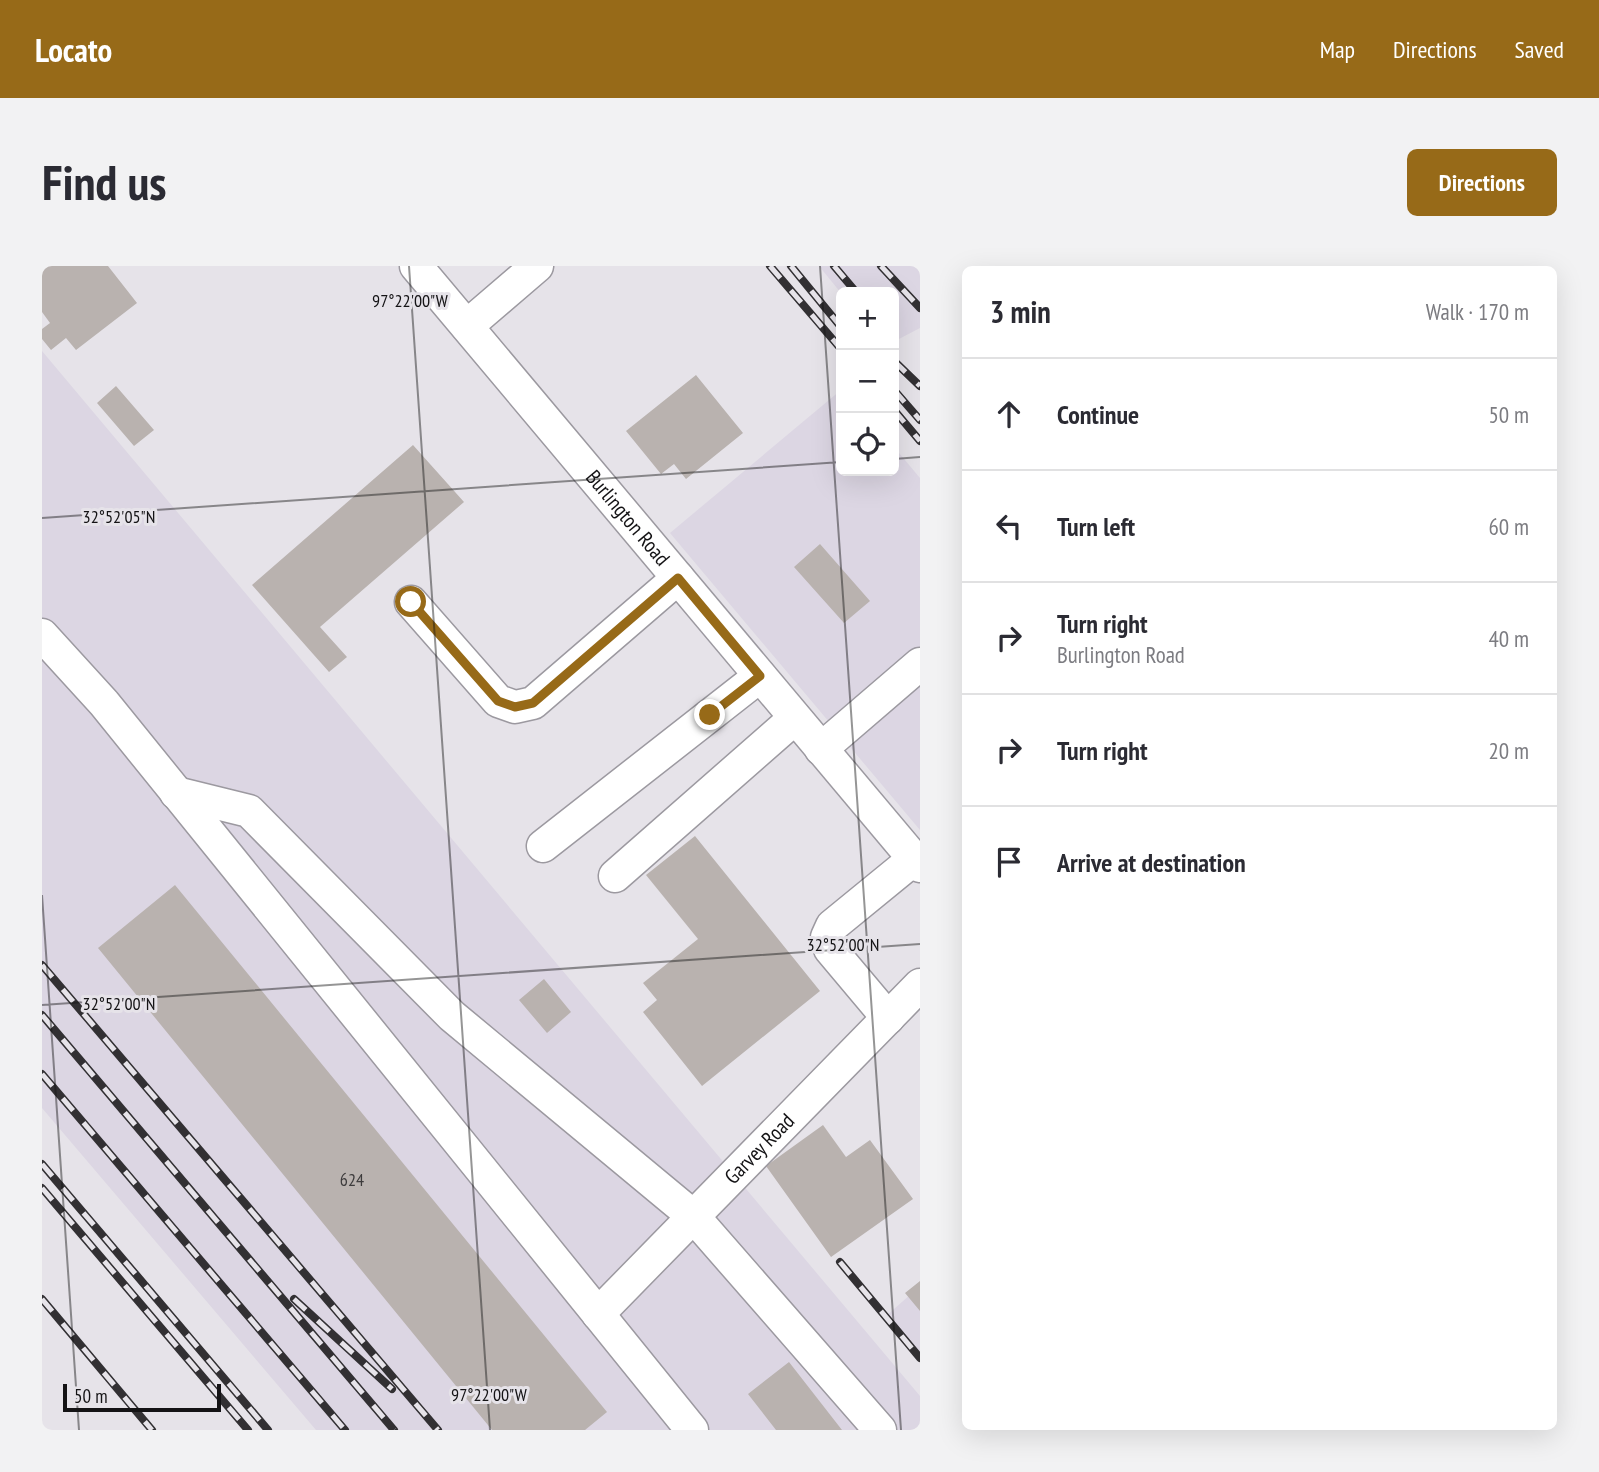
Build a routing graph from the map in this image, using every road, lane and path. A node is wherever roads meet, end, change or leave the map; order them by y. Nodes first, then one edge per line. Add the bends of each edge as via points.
1 (417, 266) edge
2 (537, 266) edge
3 (467, 326) junction
4 (678, 578) junction
5 (411, 602) dead end
6 (42, 635) edge
7 (920, 664) edge
8 (760, 676) junction
9 (795, 718) junction
10 (821, 749) junction
11 (176, 793) junction
12 (543, 846) dead end
13 (917, 862) edge
14 (615, 876) dead end
15 (920, 985) edge
16 (888, 1018) junction
17 (693, 1216) junction
18 (598, 1314) junction
19 (692, 1430) edge
20 (880, 1430) edge

1 - 3 street, Burlington Road
2 - 3 street
3 - 4 street, Burlington Road
4 - 5 street via 523,707 498,701
4 - 8 street, Burlington Road
6 - 11 street
7 - 10 street
8 - 9 street, Burlington Road
8 - 12 street
9 - 10 street, Burlington Road
9 - 14 street
10 - 13 street, Burlington Road
11 - 17 street via 249,811 452,1016
11 - 18 street
13 - 16 street via 832,926 827,937 830,949
15 - 16 street, Garvey Road
16 - 17 street, Garvey Road
17 - 18 street, Garvey Road
17 - 20 street
18 - 19 street

